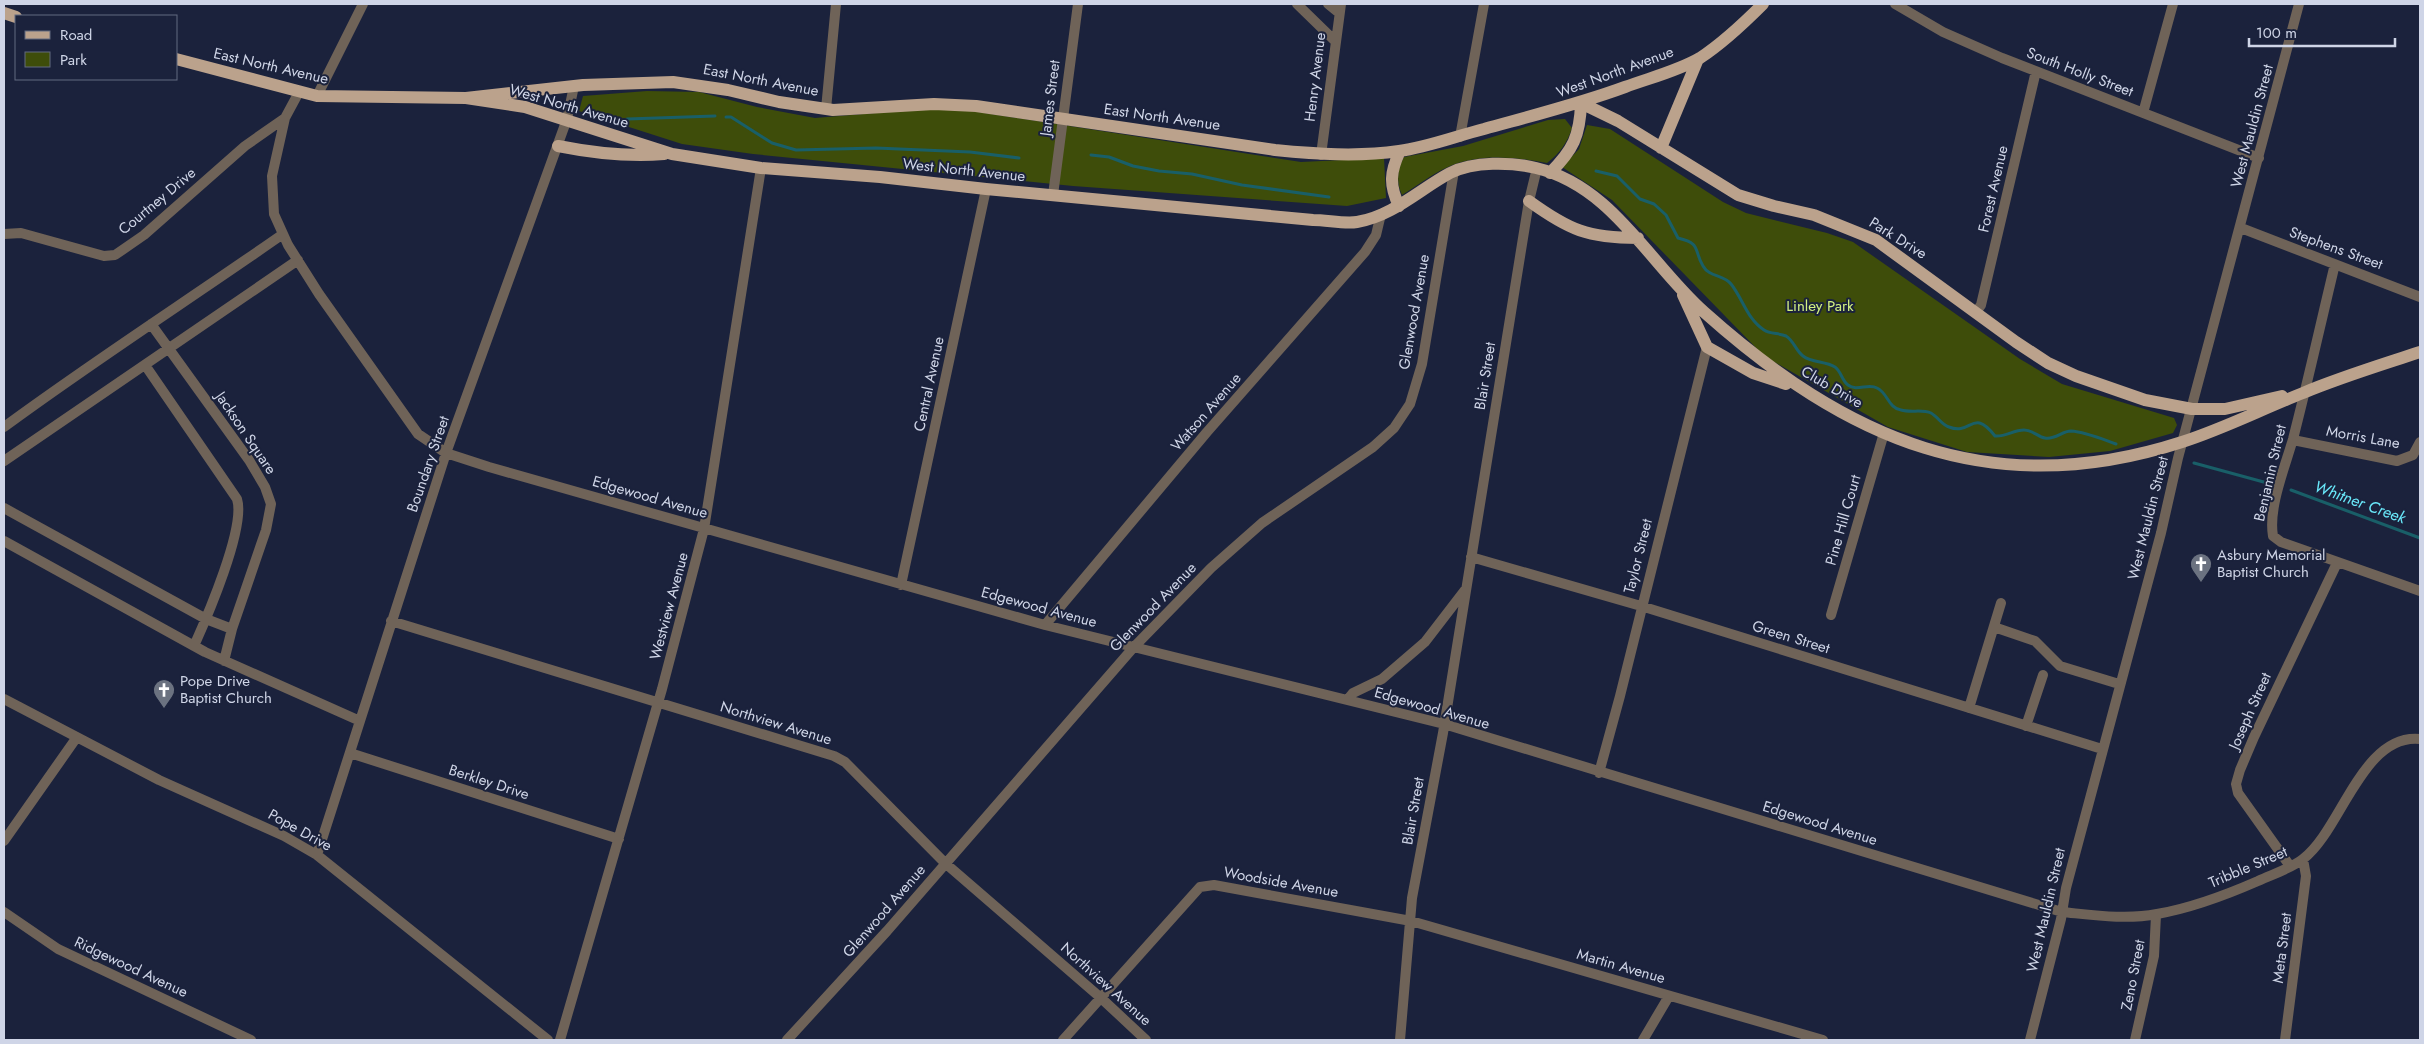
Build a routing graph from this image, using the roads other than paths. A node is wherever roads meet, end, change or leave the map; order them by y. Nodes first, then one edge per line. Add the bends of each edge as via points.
1 (363, 4) edge
2 (836, 4) edge
3 (1078, 4) edge
4 (1297, 4) edge
5 (1328, 4) edge
6 (1484, 4) edge
7 (1762, 4) edge
8 (1894, 4) edge
9 (2172, 4) edge
10 (2299, 4) edge
11 (1340, 9) edge
12 (1335, 40) junction
13 (1698, 59) junction
14 (178, 60) edge
15 (2036, 70) junction
16 (574, 86) junction
17 (298, 92) junction
18 (317, 96) junction
19 (466, 98) junction
20 (1581, 103) junction
21 (826, 109) junction
22 (2143, 113) junction
23 (285, 118) junction
24 (567, 119) junction
25 (1062, 119) junction
26 (1460, 137) junction
27 (558, 146) junction
28 (1661, 148) junction
29 (1400, 151) junction
30 (672, 154) junction
31 (1321, 155) junction
32 (2259, 158) junction
33 (761, 168) junction
34 (1537, 168) junction
35 (1454, 171) junction
36 (1550, 172) junction
37 (986, 190) junction
38 (1053, 195) junction
39 (1529, 201) junction
40 (1399, 206) junction
41 (1381, 214) junction
42 (2241, 228) junction
43 (4, 234) edge
44 (283, 234) junction
45 (1638, 238) junction
46 (298, 260) junction
47 (2335, 264) junction
48 (1682, 292) junction
49 (2420, 297) edge
50 (1976, 312) junction
51 (151, 324) junction
52 (1707, 347) junction
53 (168, 349) junction
54 (2420, 352) edge
55 (145, 365) junction
56 (1799, 389) junction
57 (2305, 392) junction
58 (2192, 410) junction
59 (4, 427) edge
60 (1884, 433) junction
61 (2293, 440) junction
62 (2183, 442) junction
63 (2420, 442) edge
64 (446, 453) junction
65 (4, 461) edge
66 (4, 508) edge
67 (704, 529) junction
68 (4, 542) edge
69 (1470, 558) junction
70 (2337, 562) junction
71 (901, 585) junction
72 (1466, 589) junction
73 (2420, 591) edge
74 (2001, 603) dead end
75 (1641, 606) junction
76 (1832, 615) dead end
77 (206, 619) junction
78 (391, 621) junction
79 (1045, 626) junction
80 (1994, 627) junction
81 (232, 628) junction
82 (194, 646) junction
83 (1133, 648) junction
84 (224, 662) junction
85 (2042, 676) dead end
86 (2120, 684) junction
87 (4, 699) edge
88 (1348, 699) junction
89 (659, 702) junction
90 (1969, 708) junction
91 (360, 721) junction
92 (1444, 724) junction
93 (2026, 726) junction
94 (77, 737) junction
95 (2420, 739) edge
96 (2102, 749) junction
97 (350, 753) junction
98 (1598, 773) junction
99 (619, 839) junction
100 (4, 841) edge
101 (317, 855) junction
102 (2303, 859) junction
103 (945, 863) junction
104 (2290, 866) junction
105 (4, 912) edge
106 (2062, 912) junction
107 (2156, 914) junction
108 (1410, 921) junction
109 (1669, 996) junction
110 (1101, 998) junction
111 (251, 1040) edge
112 (548, 1040) edge
113 (560, 1040) edge
114 (787, 1040) edge
115 (1063, 1040) edge
116 (1146, 1040) edge
117 (1400, 1040) edge
118 (1643, 1040) edge
119 (1822, 1040) edge
120 (2030, 1040) edge
121 (2135, 1040) edge
122 (2284, 1040) edge

1 - 18 street
2 - 21 street
3 - 25 street, James Street
4 - 12 street
5 - 11 street
6 - 26 street
7 - 13 main road, West North Avenue via 1728,38
8 - 15 street, South Holly Street via 1943,32
9 - 22 street
10 - 32 street, West Mauldin Street
11 - 12 street, Henry Avenue
12 - 31 street, Henry Avenue
13 - 20 main road, West North Avenue
13 - 28 main road
14 - 17 main road, East North Avenue
15 - 22 street, South Holly Street
15 - 50 street, Forest Avenue via 1981,305
16 - 19 main road, East North Avenue
16 - 21 main road, East North Avenue via 673,82
16 - 24 street, Boundary Street
17 - 18 main road, East North Avenue
17 - 23 street, Edgewood Avenue
18 - 19 main road, East North Avenue
19 - 24 main road, West North Avenue via 525,107
20 - 26 main road, West North Avenue
20 - 28 main road, Park Drive
20 - 36 main road via 1580,127 1574,144
21 - 25 main road, East North Avenue via 934,104 976,106
22 - 32 street, South Holly Street
23 - 43 street, Courtney Drive via 244,146 144,235 115,255 104,256 21,233
23 - 44 street, Edgewood Avenue via 272,176 274,214
24 - 27 street, Boundary Street
24 - 30 main road, West North Avenue
25 - 31 main road, East North Avenue
25 - 38 street, James Street
26 - 29 main road, East North Avenue
27 - 30 main road via 635,156
27 - 64 street, Boundary Street
28 - 50 main road, Park Drive via 1738,194 1814,215 1876,240
29 - 31 main road, East North Avenue
29 - 40 main road via 1390,180
30 - 33 main road, West North Avenue
32 - 42 street, West Mauldin Street
33 - 37 main road, West North Avenue via 880,177
33 - 67 street, Westview Avenue
34 - 35 main road, Club Drive via 1492,164
34 - 36 main road, Club Drive
34 - 39 street, Blair Street
35 - 40 main road, West North Avenue
35 - 83 street, Glenwood Avenue via 1422,364 1410,404 1394,428 1373,447 1262,523 1211,568
36 - 45 main road, Club Drive via 1596,198
37 - 38 main road, West North Avenue
37 - 71 street, Central Avenue
38 - 41 main road, West North Avenue via 1348,222
39 - 45 main road via 1555,220 1582,233 1609,238
39 - 69 street, Blair Street
40 - 41 main road, West North Avenue
41 - 79 street, Watson Avenue via 1376,235 1365,252 1207,432
42 - 47 street, Stephens Street
42 - 58 street, West Mauldin Street
44 - 46 street, Edgewood Avenue
44 - 51 street
45 - 48 main road, Club Drive
46 - 53 street
46 - 64 street, Edgewood Avenue via 418,434
47 - 49 street, Stephens Street
47 - 57 street, Benjamin Street
48 - 52 main road
48 - 56 main road, Club Drive via 1739,343
50 - 58 main road, Park Drive via 2048,363 2076,376 2144,400
51 - 53 street, Jackson Square
51 - 59 street via 106,352
52 - 56 main road via 1752,373
52 - 75 street, Taylor Street
53 - 55 street
53 - 81 street, Jackson Square via 249,460 271,504 266,530
54 - 57 main road
55 - 65 street
55 - 77 street via 237,499 240,509 236,534
56 - 60 main road, Club Drive
57 - 58 main road, Park Drive via 2225,409
57 - 61 street, Benjamin Street
57 - 62 main road, Club Drive
58 - 62 street, West Mauldin Street
60 - 62 main road, Club Drive via 1948,456 2022,467 2101,462
60 - 76 street, Pine Hill Court
61 - 63 street, Morris Lane via 2397,461 2413,456
61 - 70 street, Benjamin Street via 2274,509 2273,536 2281,542
62 - 86 street, West Mauldin Street
64 - 67 street, Edgewood Avenue
64 - 78 street, Boundary Street
66 - 77 street
67 - 71 street, Edgewood Avenue
67 - 89 street, Westview Avenue
68 - 82 street
69 - 72 street, Blair Street
69 - 75 street, Green Street
70 - 73 street, Benjamin Street
70 - 104 street, Joseph Street via 2254,737 2236,784 2238,793
71 - 79 street, Edgewood Avenue
72 - 88 street via 1425,642 1382,679 1353,693
72 - 92 street, Blair Street
74 - 80 street
75 - 90 street, Green Street
75 - 98 street, Taylor Street
77 - 81 street
77 - 82 street
78 - 89 street, Northview Avenue
78 - 91 street, Boundary Street
79 - 83 street, Edgewood Avenue
80 - 86 street via 2034,641 2060,666
80 - 90 street
81 - 84 street, Jackson Square
82 - 84 street
83 - 88 street, Edgewood Avenue
83 - 103 street, Glenwood Avenue
84 - 91 street
85 - 93 street
86 - 96 street, West Mauldin Street
87 - 94 street, Pope Drive
88 - 92 street, Edgewood Avenue
89 - 99 street, Westview Avenue
89 - 103 street, Northview Avenue via 845,762
90 - 93 street, Green Street
91 - 97 street, Boundary Street
92 - 98 street, Edgewood Avenue
92 - 108 street, Blair Street
93 - 96 street, Green Street
94 - 100 street
94 - 101 street, Pope Drive
95 - 102 street, Tribble Street via 2390,746 2368,763 2312,851
96 - 106 street, West Mauldin Street
97 - 99 street, Berkley Drive
97 - 101 street, Boundary Street
98 - 106 street, Edgewood Avenue
99 - 113 street, Westview Avenue
101 - 112 street, Pope Drive
102 - 104 street, Tribble Street
102 - 122 street, Meta Street via 2306,876
103 - 110 street, Northview Avenue
103 - 114 street, Glenwood Avenue
104 - 107 street, Tribble Street via 2235,891
105 - 111 street, Ridgewood Avenue via 58,949
106 - 107 street, Tribble Street via 2100,916
106 - 120 street, West Mauldin Street
107 - 121 street, Zeno Street via 2154,956
108 - 109 street, Martin Avenue
108 - 110 street, Woodside Avenue via 1214,885 1200,887
108 - 117 street, Blair Street
109 - 118 street
109 - 119 street, Martin Avenue
110 - 115 street, Woodside Avenue
110 - 116 street, Northview Avenue

